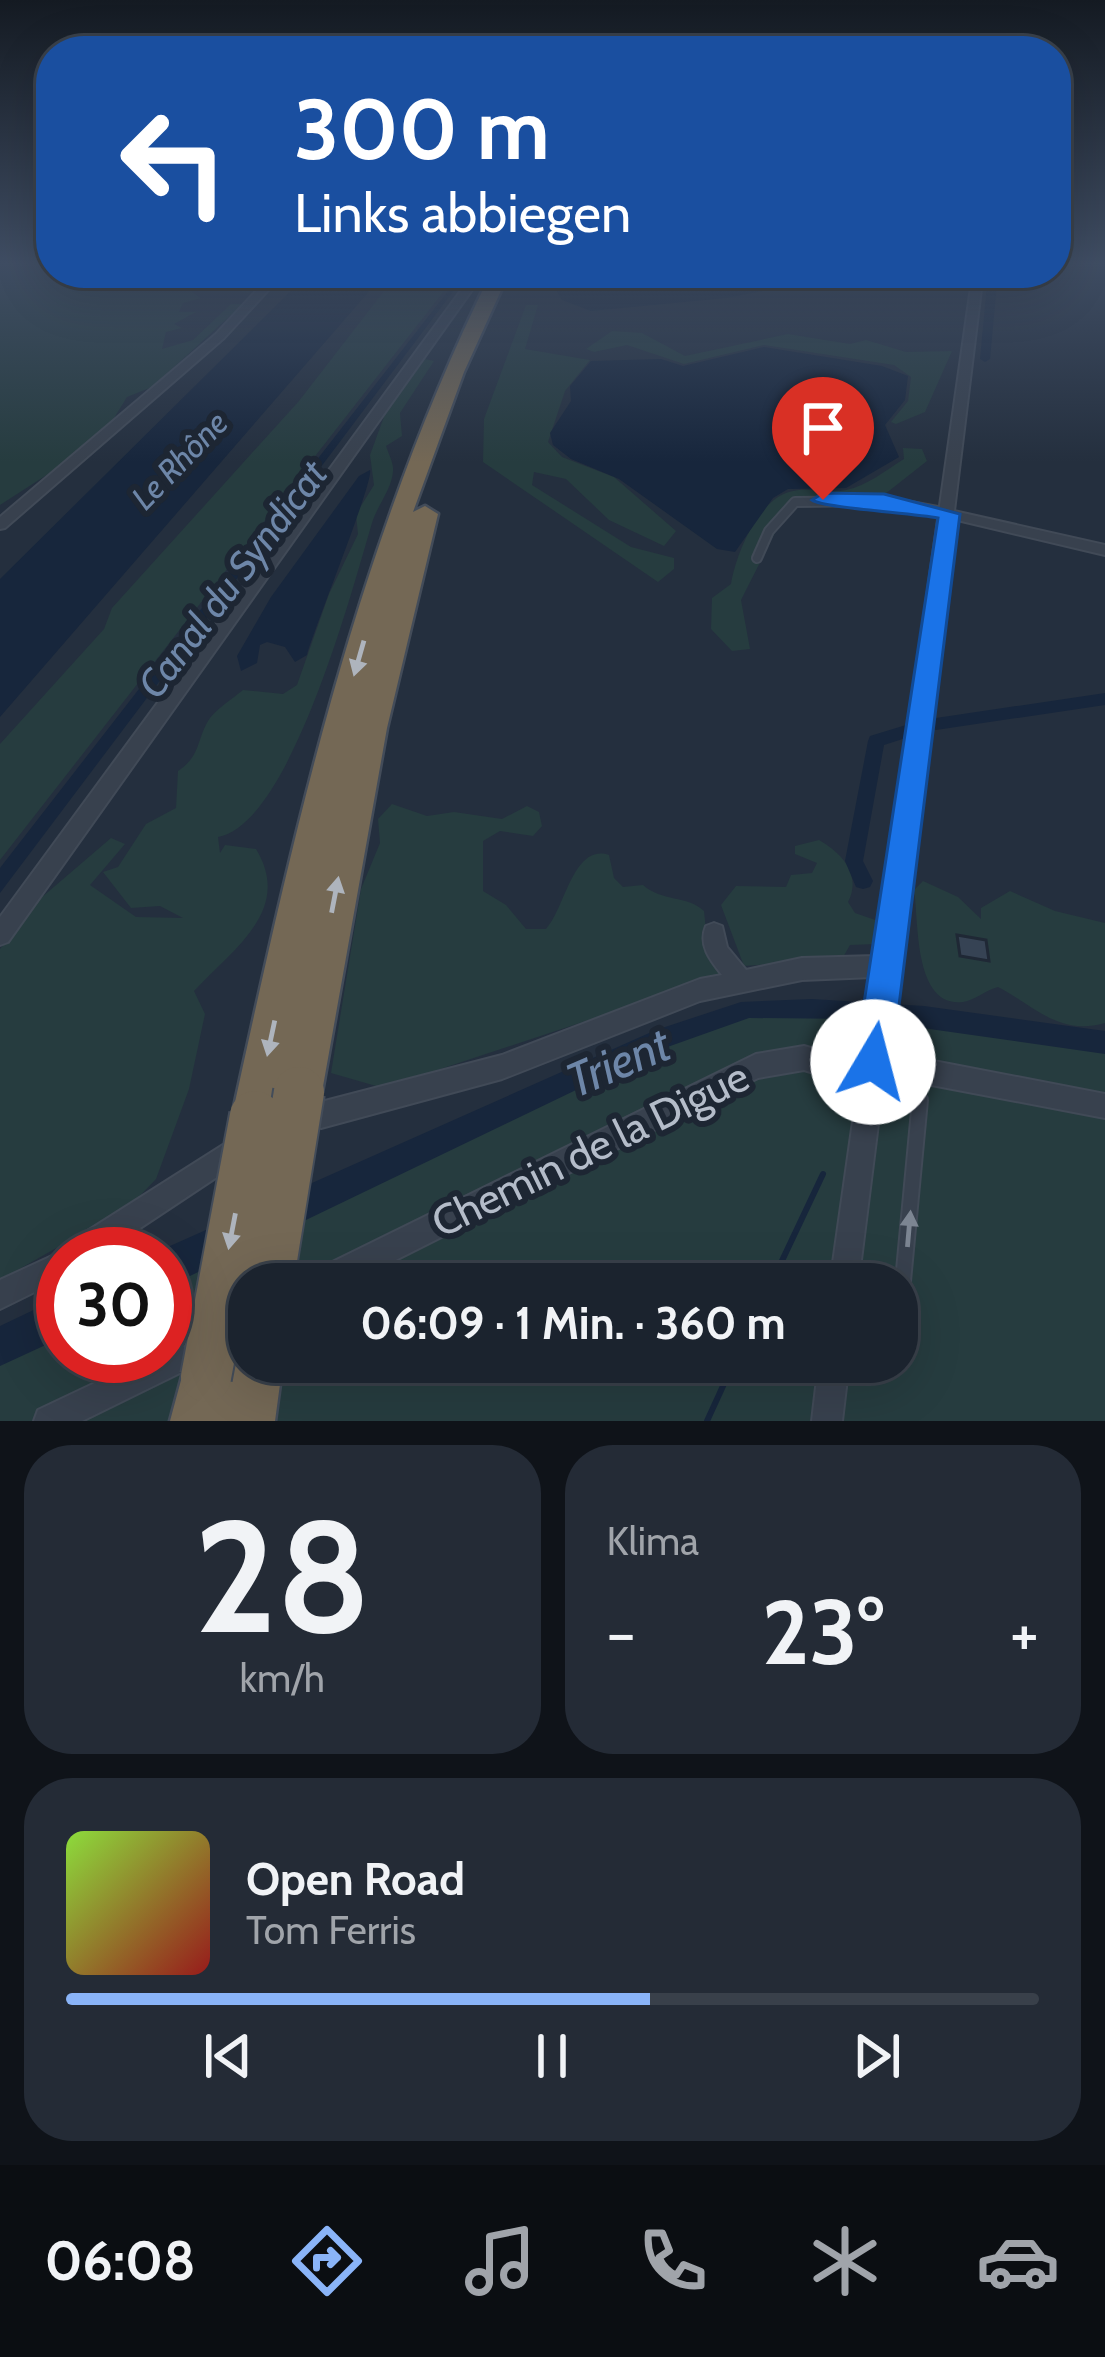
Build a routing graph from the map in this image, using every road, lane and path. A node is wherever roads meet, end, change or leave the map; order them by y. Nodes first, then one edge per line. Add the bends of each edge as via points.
1 (227, 329) edge
2 (438, 329) edge
3 (475, 329) edge
4 (493, 329) edge
5 (971, 329) edge
6 (949, 514) junction
7 (0, 524) edge
8 (1105, 550) edge
9 (757, 558) dead end
10 (714, 933) dead end
11 (0, 935) edge
12 (886, 973) junction
13 (741, 981) junction
14 (873, 1064) junction
15 (310, 1104) junction
16 (1105, 1106) edge
17 (223, 1158) dead end
18 (118, 1227) edge
19 (273, 1263) edge
20 (360, 1263) edge
21 (847, 1263) edge
22 (905, 1263) edge
23 (36, 1276) edge
24 (0, 1295) edge
25 (209, 1380) edge
26 (831, 1383) edge
27 (50, 1421) edge
28 (247, 1421) edge
29 (826, 1421) edge

1 - 7 street
2 - 11 street
3 -> 25 highway, bridge via 437,415 372,613 307,870
15 -> 4 highway via 353,806 404,588 458,413
5 - 6 street
6 - 8 street
6 - 9 lane via 884,501 795,502
6 - 12 street
10 - 13 street via 716,951
12 - 13 street via 802,969
12 - 14 street
13 - 15 street via 662,1001 502,1067
14 - 16 street, Chemin de la Digue
14 - 20 street, Chemin de la Digue via 805,1058 756,1066
14 - 21 street
22 -> 14 lane via 920,1100
15 - 19 highway, bridge
17 - 18 street
23 - 24 street
25 - 27 street
25 - 28 highway
26 - 29 street

